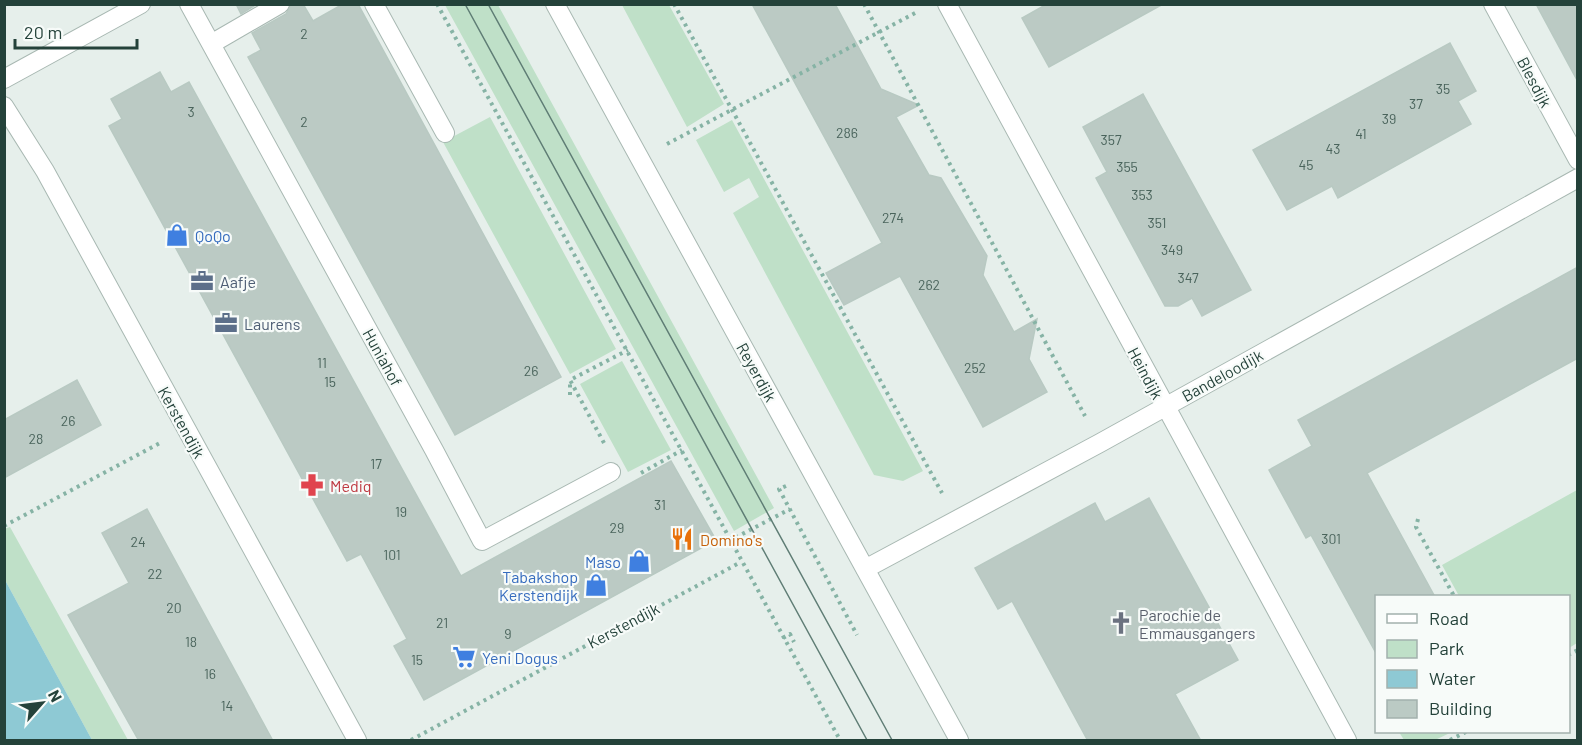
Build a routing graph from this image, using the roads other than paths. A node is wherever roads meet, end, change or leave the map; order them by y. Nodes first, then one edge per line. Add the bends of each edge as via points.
1 (141, 4) edge
2 (189, 4) edge
3 (280, 4) edge
4 (374, 4) edge
5 (555, 4) edge
6 (947, 4) edge
7 (1493, 4) edge
8 (211, 44) junction
9 (4, 79) edge
10 (4, 106) edge
11 (445, 133) dead end
12 (1578, 160) edge
13 (1578, 178) edge
14 (1165, 407) junction
15 (611, 472) dead end
16 (865, 570) junction
17 (356, 740) edge
18 (959, 741) edge
19 (1347, 741) edge

1 - 9 street
2 - 8 street
3 - 8 street
4 - 11 street
5 - 16 street, Reyerdijk
6 - 14 street, Heindijk
7 - 12 street, Blesdijk
8 - 15 street, Huniahof via 482,542
10 - 17 street, Kerstendijk via 45,171
13 - 14 street, Bandeloodijk
14 - 16 street, Bandeloodijk
14 - 19 street, Heindijk
16 - 18 street, Reyerdijk

